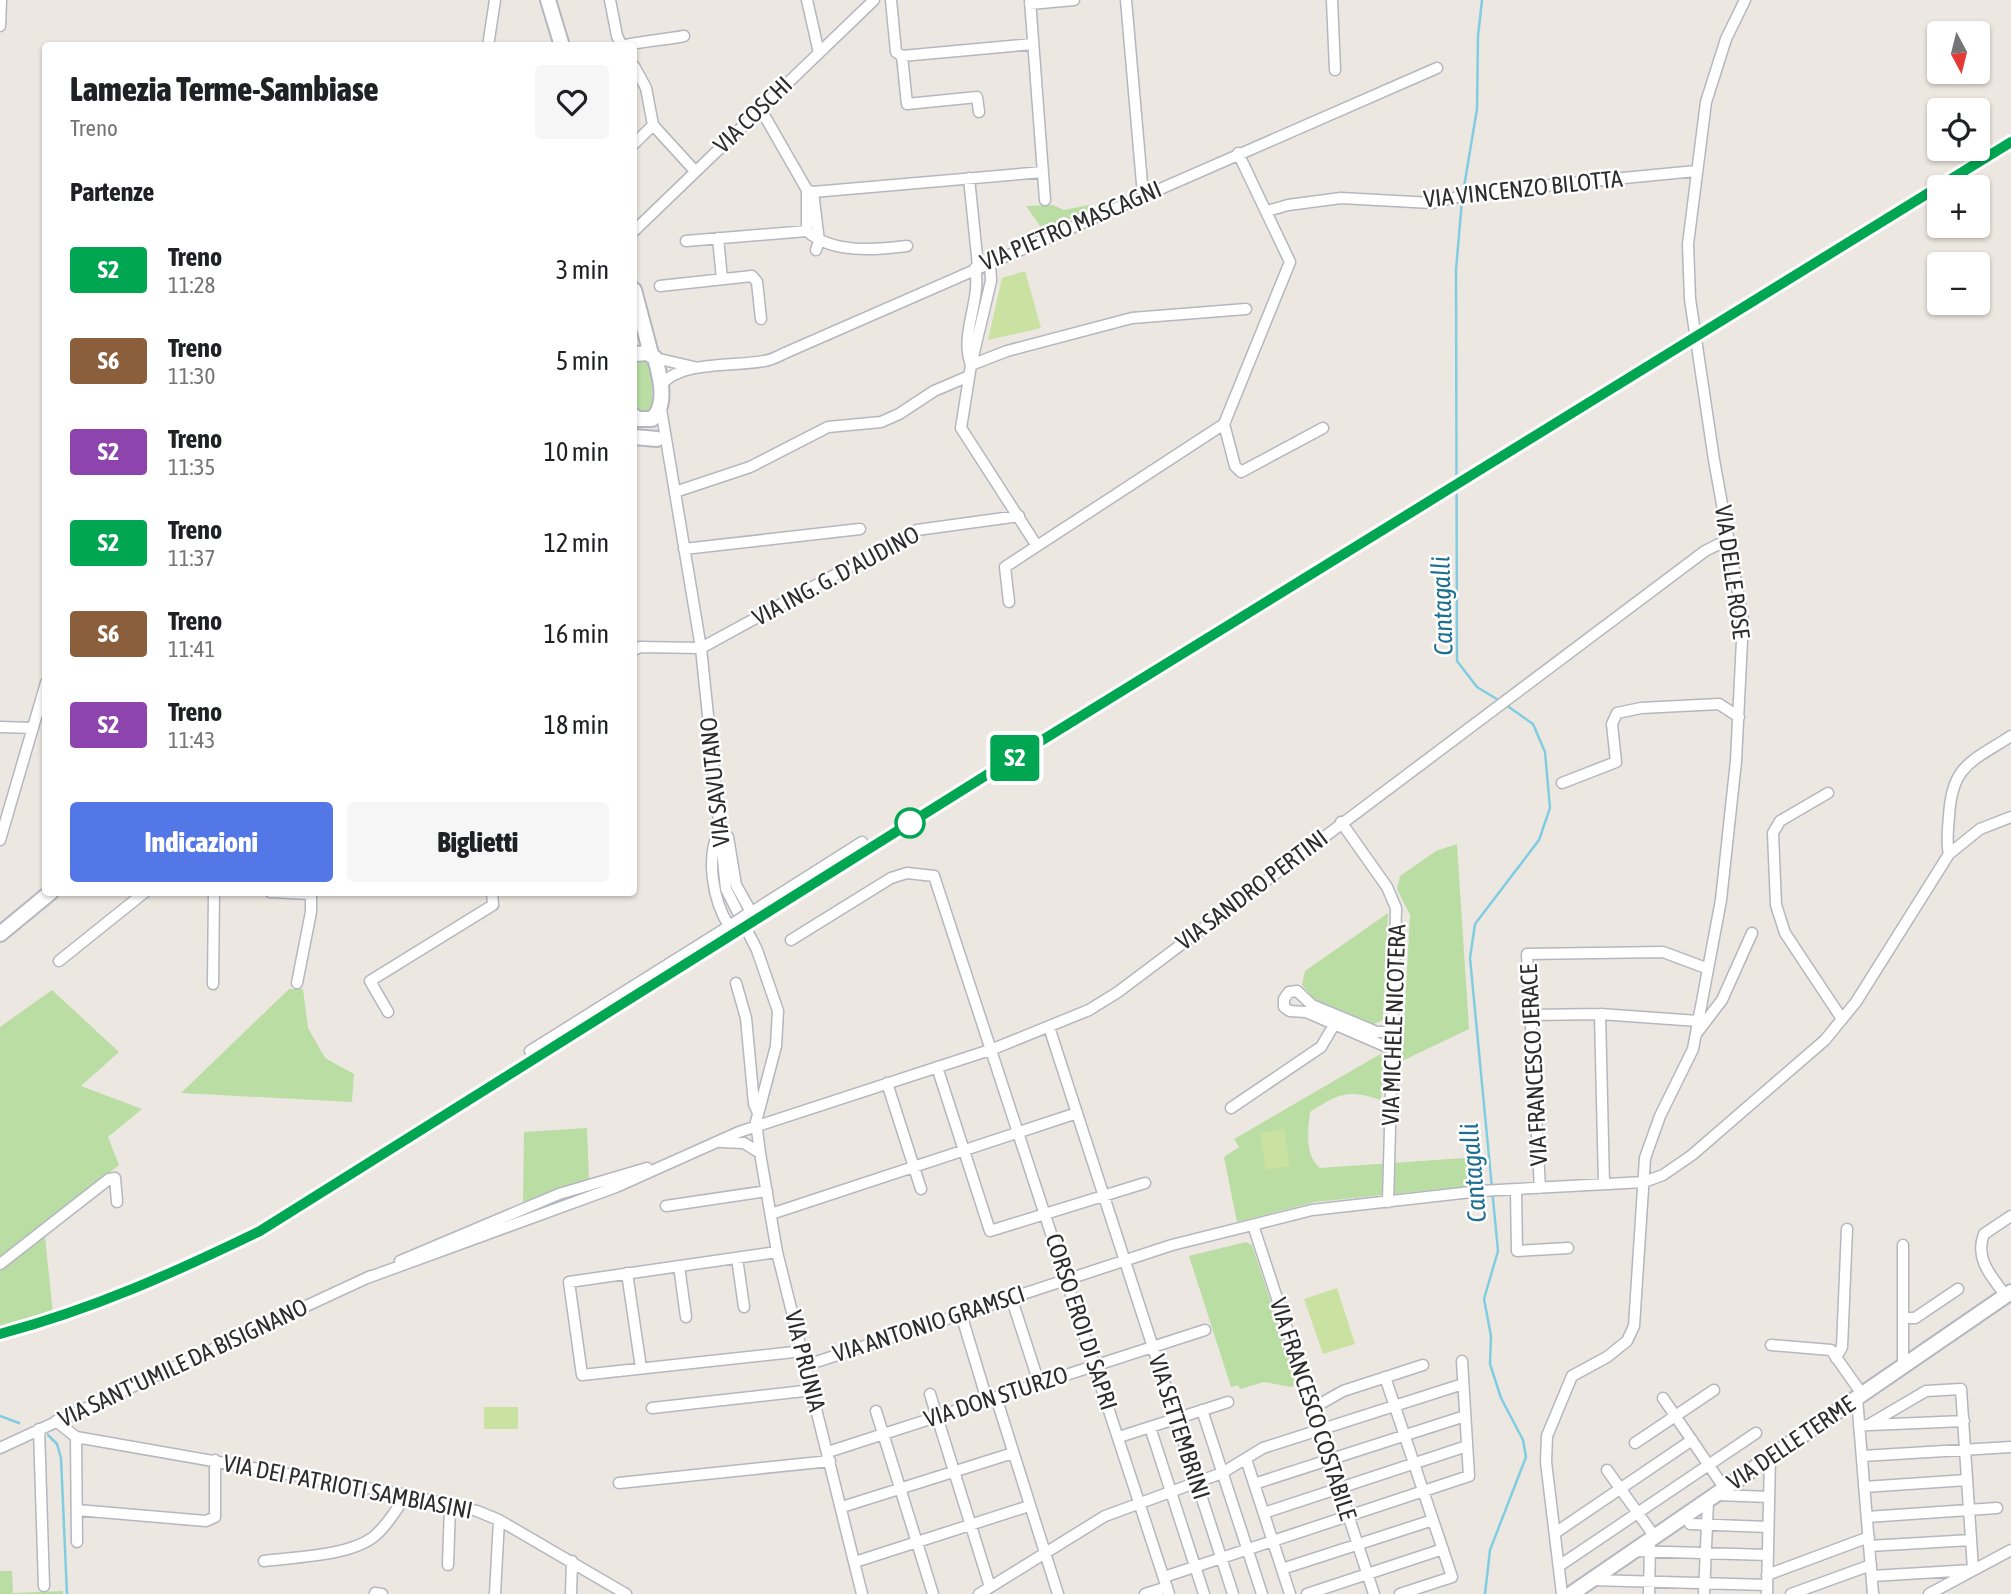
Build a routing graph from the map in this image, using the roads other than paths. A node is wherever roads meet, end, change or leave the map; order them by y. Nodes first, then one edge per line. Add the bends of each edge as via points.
1 (1, 0) edge
2 (495, 0) edge
3 (548, 0) edge
4 (610, 0) edge
5 (807, 0) edge
6 (874, 0) edge
7 (891, 0) edge
8 (1074, 0) edge
9 (1126, 0) edge
10 (1332, 0) edge
11 (1745, 0) edge
12 (1030, 2) edge
13 (0, 26) edge
14 (684, 36) dead end
15 (489, 42) edge
16 (561, 42) edge
17 (621, 42) edge
18 (637, 42) edge
19 (1033, 44) junction
20 (819, 53) junction
21 (902, 56) junction
22 (1437, 68) dead end
23 (1335, 70) dead end
24 (637, 72) edge
25 (760, 108) junction
26 (979, 112) dead end
27 (653, 125) junction
28 (637, 141) edge
29 (1238, 153) junction
30 (695, 171) junction
31 (1696, 171) junction
32 (1043, 172) junction
33 (969, 178) junction
34 (810, 191) junction
35 (1143, 195) junction
36 (1045, 200) dead end
37 (1267, 211) junction
38 (637, 228) edge
39 (807, 231) junction
40 (718, 238) junction
41 (686, 241) dead end
42 (818, 246) junction
43 (907, 246) dead end
44 (990, 261) junction
45 (976, 267) junction
46 (722, 279) junction
47 (660, 286) dead end
48 (637, 300) edge
49 (1246, 309) dead end
50 (761, 320) dead end
51 (637, 354) edge
52 (653, 356) junction
53 (702, 367) junction
54 (970, 371) junction
55 (660, 388) junction
56 (661, 409) junction
57 (638, 421) edge
58 (1224, 424) junction
59 (1324, 428) dead end
60 (637, 437) edge
61 (657, 439) junction
62 (670, 460) junction
63 (675, 492) junction
64 (1019, 516) junction
65 (860, 529) dead end
66 (1729, 539) junction
67 (1037, 546) junction
68 (684, 549) junction
69 (1009, 602) dead end
70 (637, 648) edge
71 (701, 648) junction
72 (42, 697) edge
73 (1739, 716) junction
74 (0, 727) edge
75 (33, 728) junction
76 (2011, 736) edge
77 (1562, 783) dead end
78 (1828, 793) dead end
79 (2011, 817) edge
80 (1341, 822) junction
81 (720, 829) junction
82 (0, 840) edge
83 (862, 842) dead end
84 (1950, 854) junction
85 (46, 896) edge
86 (140, 896) edge
87 (214, 896) edge
88 (311, 896) edge
89 (492, 896) edge
90 (749, 914) junction
91 (732, 925) junction
92 (1752, 933) dead end
93 (0, 934) edge
94 (791, 940) dead end
95 (59, 961) dead end
96 (1706, 968) junction
97 (736, 983) dead end
98 (213, 984) dead end
99 (297, 984) dead end
100 (388, 1012) dead end
101 (1600, 1014) junction
102 (1530, 1015) junction
103 (1842, 1019) junction
104 (1698, 1021) junction
105 (1334, 1026) junction
106 (1049, 1027) junction
107 (1395, 1032) junction
108 (1695, 1034) junction
109 (993, 1049) junction
110 (1394, 1050) junction
111 (530, 1051) dead end
112 (937, 1068) junction
113 (887, 1083) junction
114 (763, 1096) junction
115 (1231, 1108) dead end
116 (758, 1113) junction
117 (1077, 1113) junction
118 (785, 1116) junction
119 (756, 1126) junction
120 (1020, 1132) junction
121 (714, 1144) junction
122 (964, 1150) junction
123 (760, 1153) junction
124 (914, 1167) junction
125 (1644, 1182) junction
126 (1144, 1183) dead end
127 (1604, 1184) junction
128 (1540, 1188) junction
129 (921, 1189) dead end
130 (1511, 1190) junction
131 (767, 1191) junction
132 (1104, 1195) junction
133 (117, 1202) dead end
134 (1388, 1202) junction
135 (666, 1206) dead end
136 (1046, 1213) junction
137 (771, 1214) junction
138 (2011, 1216) edge
139 (1253, 1225) junction
140 (1847, 1229) dead end
141 (1903, 1245) dead end
142 (1569, 1248) dead end
143 (777, 1252) junction
144 (737, 1258) junction
145 (1125, 1260) junction
146 (0, 1264) edge
147 (679, 1266) junction
148 (627, 1273) junction
149 (1068, 1279) junction
150 (1958, 1289) dead end
151 (2008, 1294) edge
152 (1011, 1297) junction
153 (744, 1307) dead end
154 (961, 1314) junction
155 (686, 1317) dead end
156 (1903, 1318) junction
157 (1205, 1330) dead end
158 (1771, 1345) dead end
159 (1153, 1347) junction
160 (803, 1351) junction
161 (1836, 1358) junction
162 (1462, 1361) dead end
163 (807, 1365) junction
164 (1096, 1365) junction
165 (1423, 1365) dead end
166 (1903, 1367) junction
167 (641, 1368) junction
168 (1385, 1377) junction
169 (1039, 1383) junction
170 (1463, 1384) junction
171 (813, 1390) junction
172 (1714, 1390) dead end
173 (930, 1394) dead end
174 (1860, 1396) junction
175 (1663, 1398) dead end
176 (992, 1399) junction
177 (1228, 1402) dead end
178 (1395, 1406) junction
179 (652, 1408) dead end
180 (1313, 1408) junction
181 (1202, 1410) junction
182 (876, 1411) dead end
183 (1465, 1416) junction
184 (1675, 1416) junction
185 (937, 1417) junction
186 (1176, 1419) junction
187 (56, 1421) junction
188 (1964, 1421) junction
189 (1864, 1426) junction
190 (1150, 1427) junction
191 (39, 1429) junction
192 (1320, 1430) junction
193 (1756, 1433) dead end
194 (883, 1434) junction
195 (1405, 1435) junction
196 (76, 1437) junction
197 (1119, 1437) junction
198 (1692, 1440) junction
199 (1635, 1443) dead end
200 (1467, 1446) junction
201 (2011, 1447) edge
202 (0, 1448) edge
203 (1965, 1450) junction
204 (1013, 1453) junction
205 (829, 1456) junction
206 (1862, 1456) junction
207 (1770, 1458) junction
208 (1246, 1459) junction
209 (215, 1460) junction
210 (1330, 1460) junction
211 (1414, 1464) junction
212 (1709, 1465) junction
213 (1608, 1470) dead end
214 (954, 1472) junction
215 (1222, 1473) junction
216 (1967, 1480) junction
217 (1196, 1482) junction
218 (619, 1483) dead end
219 (1254, 1484) junction
220 (1864, 1487) junction
221 (1339, 1488) junction
222 (1620, 1488) junction
223 (900, 1489) junction
224 (1423, 1491) junction
225 (1171, 1492) junction
226 (407, 1495) junction
227 (1716, 1495) junction
228 (1769, 1497) junction
229 (1140, 1502) junction
230 (450, 1506) junction
231 (1029, 1506) junction
232 (842, 1507) junction
233 (1997, 1508) dead end
234 (77, 1510) junction
235 (1969, 1510) junction
236 (1638, 1512) junction
237 (1264, 1513) junction
238 (1348, 1516) junction
239 (1867, 1517) junction
240 (499, 1520) junction
241 (1433, 1520) junction
242 (1690, 1524) dead end
243 (1707, 1524) junction
244 (971, 1525) junction
245 (1768, 1527) junction
246 (1555, 1533) junction
247 (1971, 1540) junction
248 (1273, 1541) junction
249 (77, 1542) dead end
250 (1869, 1542) junction
251 (917, 1543) junction
252 (1652, 1543) junction
253 (1357, 1545) junction
254 (1247, 1549) junction
255 (1443, 1549) junction
256 (2011, 1550) edge
257 (1044, 1553) junction
258 (1706, 1553) junction
259 (1768, 1555) junction
260 (1221, 1558) junction
261 (264, 1561) dead end
262 (572, 1561) junction
263 (855, 1562) junction
264 (447, 1565) dead end
265 (1871, 1565) junction
266 (1559, 1566) junction
267 (1195, 1567) junction
268 (1282, 1569) junction
269 (1973, 1569) junction
270 (1367, 1574) junction
271 (1872, 1576) junction
272 (1592, 1580) junction
273 (1650, 1582) junction
274 (1767, 1585) edge
275 (44, 1586) dead end
276 (1167, 1586) edge
277 (990, 1587) junction
278 (1704, 1589) edge
279 (1872, 1593) edge
280 (495, 1594) edge
281 (571, 1594) edge
282 (626, 1594) edge
283 (862, 1594) edge
284 (933, 1594) edge
285 (979, 1594) edge
286 (1058, 1594) edge
287 (1145, 1594) edge
288 (1204, 1594) edge
289 (1233, 1594) edge
290 (1262, 1594) edge
291 (1290, 1594) edge
292 (1307, 1594) edge
293 (1374, 1594) edge
294 (1400, 1594) edge
295 (1562, 1594) edge
296 (1571, 1594) edge
297 (1649, 1594) edge
298 (1791, 1594) edge
299 (1929, 1594) edge

1 - 13 street
2 - 15 street
3 - 16 main road
4 - 17 street
5 - 20 street
6 - 20 street, VIA COSCHI
7 - 21 street via 897,52
8 - 12 street
9 - 35 street
10 - 23 street
11 - 31 street, VIA DELLE ROSE via 1726,39 1706,102
12 - 19 street
14 - 18 street
19 - 21 street
19 - 32 street
20 - 25 street, VIA COSCHI
21 - 26 street via 907,104 977,97
22 - 29 street, VIA PIETRO MASCAGNI
24 - 27 street via 646,88
25 - 30 street, VIA COSCHI
25 - 34 street
27 - 28 street
27 - 30 street
29 - 35 street, VIA PIETRO MASCAGNI
29 - 37 street
30 - 38 street, VIA COSCHI
31 - 37 street, VIA VINCENZO BILOTTA via 1469,194 1432,203 1341,198
31 - 66 street, VIA DELLE ROSE via 1688,244 1690,299
32 - 33 street
32 - 36 street
33 - 34 street
33 - 45 street
34 - 39 street via 804,197
34 - 42 street
35 - 44 street, VIA PIETRO MASCAGNI
37 - 58 street via 1290,262
39 - 40 street
39 - 42 street
40 - 41 street
40 - 46 street
42 - 43 street via 873,250
44 - 45 street, VIA PIETRO MASCAGNI
44 - 54 street via 991,281
45 - 53 street, VIA PIETRO MASCAGNI via 766,361
45 - 54 street via 978,280 966,352
46 - 47 street
46 - 50 street via 756,278
48 - 52 main road
49 - 54 street via 1132,318 1007,351
51 - 52 main road
52 - 53 street
52 - 55 main road
53 - 55 street via 672,374
54 - 63 street via 881,422 828,427 750,467
54 - 64 street via 961,428
55 - 56 main road
56 - 57 main road via 652,419
56 - 62 street, VIA SAVUTANO
57 - 61 street
58 - 59 street via 1235,466 1241,472
58 - 67 street
60 - 61 main road
61 - 62 street
62 - 63 street, VIA SAVUTANO
63 - 68 street, VIA SAVUTANO
64 - 67 street
64 - 71 street, VIA ING. G. D'AUDINO via 917,530
65 - 68 street
66 - 73 street, VIA DELLE ROSE via 1744,620
66 - 80 street, VIA SANDRO PERTINI via 1705,551
67 - 69 street via 1005,567
68 - 71 street, VIA SAVUTANO
70 - 71 street
71 - 81 street, VIA SAVUTANO
72 - 75 street
73 - 77 street via 1719,704 1617,713 1612,724 1616,762
73 - 96 street, VIA DELLE ROSE via 1721,900
74 - 75 street
75 - 82 street
76 - 84 street via 1962,768 1950,789
78 - 103 street via 1780,821 1773,833 1776,905 1785,933
79 - 84 street via 1980,829
80 - 106 street, VIA SANDRO PERTINI via 1118,992
80 - 107 street, VIA MICHELE NICOTERA via 1387,887 1396,908
81 - 90 street via 728,837 736,886
81 - 91 street via 712,856 719,901
81 - 114 street, VIA SAVUTANO via 726,889 757,950 778,1011 776,1046
83 - 90 street
84 - 103 street
85 - 93 main road
86 - 95 street
87 - 98 street
88 - 99 street
89 - 100 street via 493,905 370,981
90 - 91 street, bridge
91 - 111 street
92 - 108 street via 1722,1000
94 - 109 street, CORSO EROI DI SAPRI via 891,878 907,873 934,876
96 - 102 street, VIA FRANCESCO JERACE via 1663,952 1527,954
96 - 104 street, VIA DELLE ROSE
97 - 116 street via 746,1018
101 - 102 street
101 - 104 street
101 - 127 street
102 - 128 street, VIA FRANCESCO JERACE
103 - 125 street via 1771,1090 1692,1155
104 - 108 street, VIA DELLE ROSE
105 - 107 street via 1306,1012 1287,1010 1285,995 1297,991 1312,1005 1377,1032
105 - 110 street
105 - 115 street via 1321,1047
106 - 109 street, VIA SANDRO PERTINI
106 - 117 street, VIA SETTEMBRINI
107 - 110 street, VIA MICHELE NICOTERA
108 - 125 street, VIA DELLE ROSE via 1693,1049 1660,1115
109 - 112 street, VIA SANDRO PERTINI
109 - 120 street, CORSO EROI DI SAPRI
110 - 134 street, VIA MICHELE NICOTERA
112 - 113 street, VIA SANDRO PERTINI
112 - 122 street
113 - 118 street, VIA SANT'UMILE DA BISIGNANO
113 - 124 street
114 - 116 street, VIA SAVUTANO
114 - 118 street via 769,1114
116 - 119 street, VIA PRUNIA
117 - 120 street
117 - 132 street, VIA SETTEMBRINI
118 - 119 street, VIA SANT'UMILE DA BISIGNANO
119 - 121 street, VIA SANT'UMILE DA BISIGNANO
119 - 123 street, VIA PRUNIA
120 - 122 street
120 - 136 street, CORSO EROI DI SAPRI
121 - 123 street via 736,1142
121 - 187 street, VIA SANT'UMILE DA BISIGNANO via 617,1187 367,1278
122 - 124 street
122 - 136 street via 990,1231
123 - 131 street, VIA PRUNIA
124 - 129 street
124 - 137 street
125 - 127 street, VIA ANTONIO GRAMSCI
125 - 246 street, VIA DELLE ROSE via 1634,1326 1627,1340 1607,1357 1572,1376 1547,1436
126 - 132 street
127 - 128 street, VIA ANTONIO GRAMSCI
128 - 130 street, VIA ANTONIO GRAMSCI
130 - 134 street, VIA ANTONIO GRAMSCI
130 - 142 street via 1517,1251
131 - 135 street
131 - 137 street, VIA PRUNIA
132 - 136 street
132 - 145 street, VIA SETTEMBRINI
133 - 146 street via 115,1178
134 - 139 street, VIA ANTONIO GRAMSCI via 1312,1210
136 - 149 street, CORSO EROI DI SAPRI
137 - 143 street, VIA PRUNIA
138 - 151 street via 1984,1234 1981,1246 1984,1266
139 - 145 street, VIA ANTONIO GRAMSCI
139 - 180 street, VIA FRANCESCO COSTABILE
140 - 161 street via 1842,1347
141 - 156 street
143 - 144 street
143 - 160 street, VIA PRUNIA
144 - 147 street
144 - 153 street
145 - 149 street, VIA ANTONIO GRAMSCI
145 - 159 street, VIA SETTEMBRINI
147 - 148 street
147 - 155 street
148 - 167 street
148 - 167 street via 569,1282 582,1375
149 - 152 street, VIA ANTONIO GRAMSCI
149 - 164 street, CORSO EROI DI SAPRI
150 - 156 street via 1915,1318
151 - 166 main road, VIA DELLE TERME
152 - 154 street, VIA ANTONIO GRAMSCI
152 - 169 street
154 - 163 street, VIA ANTONIO GRAMSCI
154 - 176 street
156 - 166 street
157 - 159 street, VIA DON STURZO
158 - 161 street via 1831,1350
159 - 164 street, VIA DON STURZO
159 - 186 street, VIA SETTEMBRINI
160 - 163 street, VIA PRUNIA
160 - 167 street
161 - 174 street
162 - 170 street
163 - 171 street, VIA PRUNIA
164 - 169 street, VIA DON STURZO
164 - 197 street, CORSO EROI DI SAPRI
165 - 168 street
166 - 174 main road, VIA DELLE TERME
168 - 178 street
168 - 180 street via 1343,1391
169 - 176 street, VIA DON STURZO
170 - 178 street
170 - 183 street
171 - 179 street
171 - 205 street, VIA PRUNIA
172 - 184 street
173 - 185 street
174 - 189 street
174 - 207 main road, VIA DELLE TERME
175 - 184 street
176 - 185 street, VIA DON STURZO
176 - 204 street
177 - 181 street
178 - 192 street
178 - 195 street
180 - 192 street, VIA FRANCESCO COSTABILE
181 - 186 street
181 - 215 street
182 - 194 street
183 - 195 street
183 - 200 street
184 - 198 street
184 - 199 street
185 - 194 street, VIA DON STURZO
185 - 214 street
186 - 190 street
186 - 217 street, VIA SETTEMBRINI
187 - 191 street, VIA SANT'UMILE DA BISIGNANO
187 - 196 street, VIA DEI PATRIOTI SAMBIASINI
188 - 189 street
188 - 189 street via 1961,1389 1926,1391
188 - 203 street
189 - 206 street
190 - 197 street
190 - 225 street
191 - 202 street, VIA SANT'UMILE DA BISIGNANO
191 - 275 street
192 - 208 street via 1263,1448
192 - 210 street, VIA FRANCESCO COSTABILE
193 - 212 street
194 - 205 street, VIA DON STURZO
194 - 223 street
195 - 210 street
195 - 211 street
196 - 209 street, VIA DEI PATRIOTI SAMBIASINI
196 - 234 street
197 - 229 street, CORSO EROI DI SAPRI
198 - 212 street
198 - 222 street
200 - 211 street
200 - 224 street via 1469,1476
201 - 203 street
203 - 206 street
203 - 216 street
204 - 214 street
204 - 231 street
205 - 218 street, VIA DON STURZO
205 - 232 street, VIA PRUNIA
206 - 220 street
207 - 227 main road, VIA DELLE TERME
207 - 228 street
208 - 215 street
208 - 219 street
209 - 226 street, VIA DEI PATRIOTI SAMBIASINI
209 - 234 street via 215,1517 206,1521
210 - 219 street
210 - 221 street, VIA FRANCESCO COSTABILE
211 - 221 street
211 - 224 street
212 - 227 street
212 - 236 street
213 - 222 street
214 - 223 street
214 - 244 street
215 - 217 street
215 - 254 street
216 - 220 street
216 - 235 street
217 - 225 street
217 - 260 street, VIA SETTEMBRINI
219 - 237 street
220 - 239 street
221 - 237 street
221 - 238 street, VIA FRANCESCO COSTABILE
222 - 236 street
222 - 246 street
223 - 232 street
223 - 251 street
224 - 238 street
224 - 241 street
225 - 229 street
225 - 267 street
226 - 230 street, VIA DEI PATRIOTI SAMBIASINI
226 - 261 street via 378,1533 364,1543
227 - 228 street
227 - 243 street
227 - 252 main road, VIA DELLE TERME
228 - 245 street
229 - 257 street via 1105,1516
229 - 276 street, CORSO EROI DI SAPRI
230 - 240 street, VIA DEI PATRIOTI SAMBIASINI
230 - 264 street
231 - 244 street
231 - 257 street
232 - 263 street, VIA PRUNIA
233 - 235 street
234 - 249 street
235 - 239 street
235 - 247 street
236 - 252 street
236 - 266 street
237 - 248 street
238 - 248 street
238 - 253 street, VIA FRANCESCO COSTABILE
239 - 250 street
240 - 262 street, VIA DEI PATRIOTI SAMBIASINI
240 - 280 street
241 - 253 street
241 - 255 street
242 - 243 street
243 - 245 street
243 - 258 street
244 - 251 street
244 - 277 street
245 - 259 street
246 - 266 street, VIA DELLE ROSE
247 - 250 street
247 - 269 street
248 - 254 street
248 - 268 street
250 - 265 street
250 - 274 street
251 - 263 street
251 - 284 street
252 - 258 street
252 - 272 main road, VIA DELLE TERME
252 - 273 street
253 - 268 street
253 - 270 street, VIA FRANCESCO COSTABILE
254 - 260 street
254 - 290 street
255 - 270 street
255 - 294 street via 1452,1577
256 - 269 street
257 - 277 street
257 - 286 street
258 - 259 street
258 - 278 street
259 - 274 street
260 - 267 street
260 - 289 street, VIA SETTEMBRINI
262 - 281 street
262 - 282 street, VIA DEI PATRIOTI SAMBIASINI
263 - 283 street, VIA PRUNIA
265 - 271 street
265 - 298 street
266 - 295 street, VIA DELLE ROSE
267 - 276 street
267 - 288 street
268 - 291 street
269 - 271 street
269 - 299 street
270 - 292 street
270 - 293 street, VIA FRANCESCO COSTABILE
271 - 279 street
272 - 273 street
272 - 296 main road, VIA DELLE TERME
273 - 278 street
273 - 297 street
274 - 278 street
276 - 287 street
277 - 285 street

